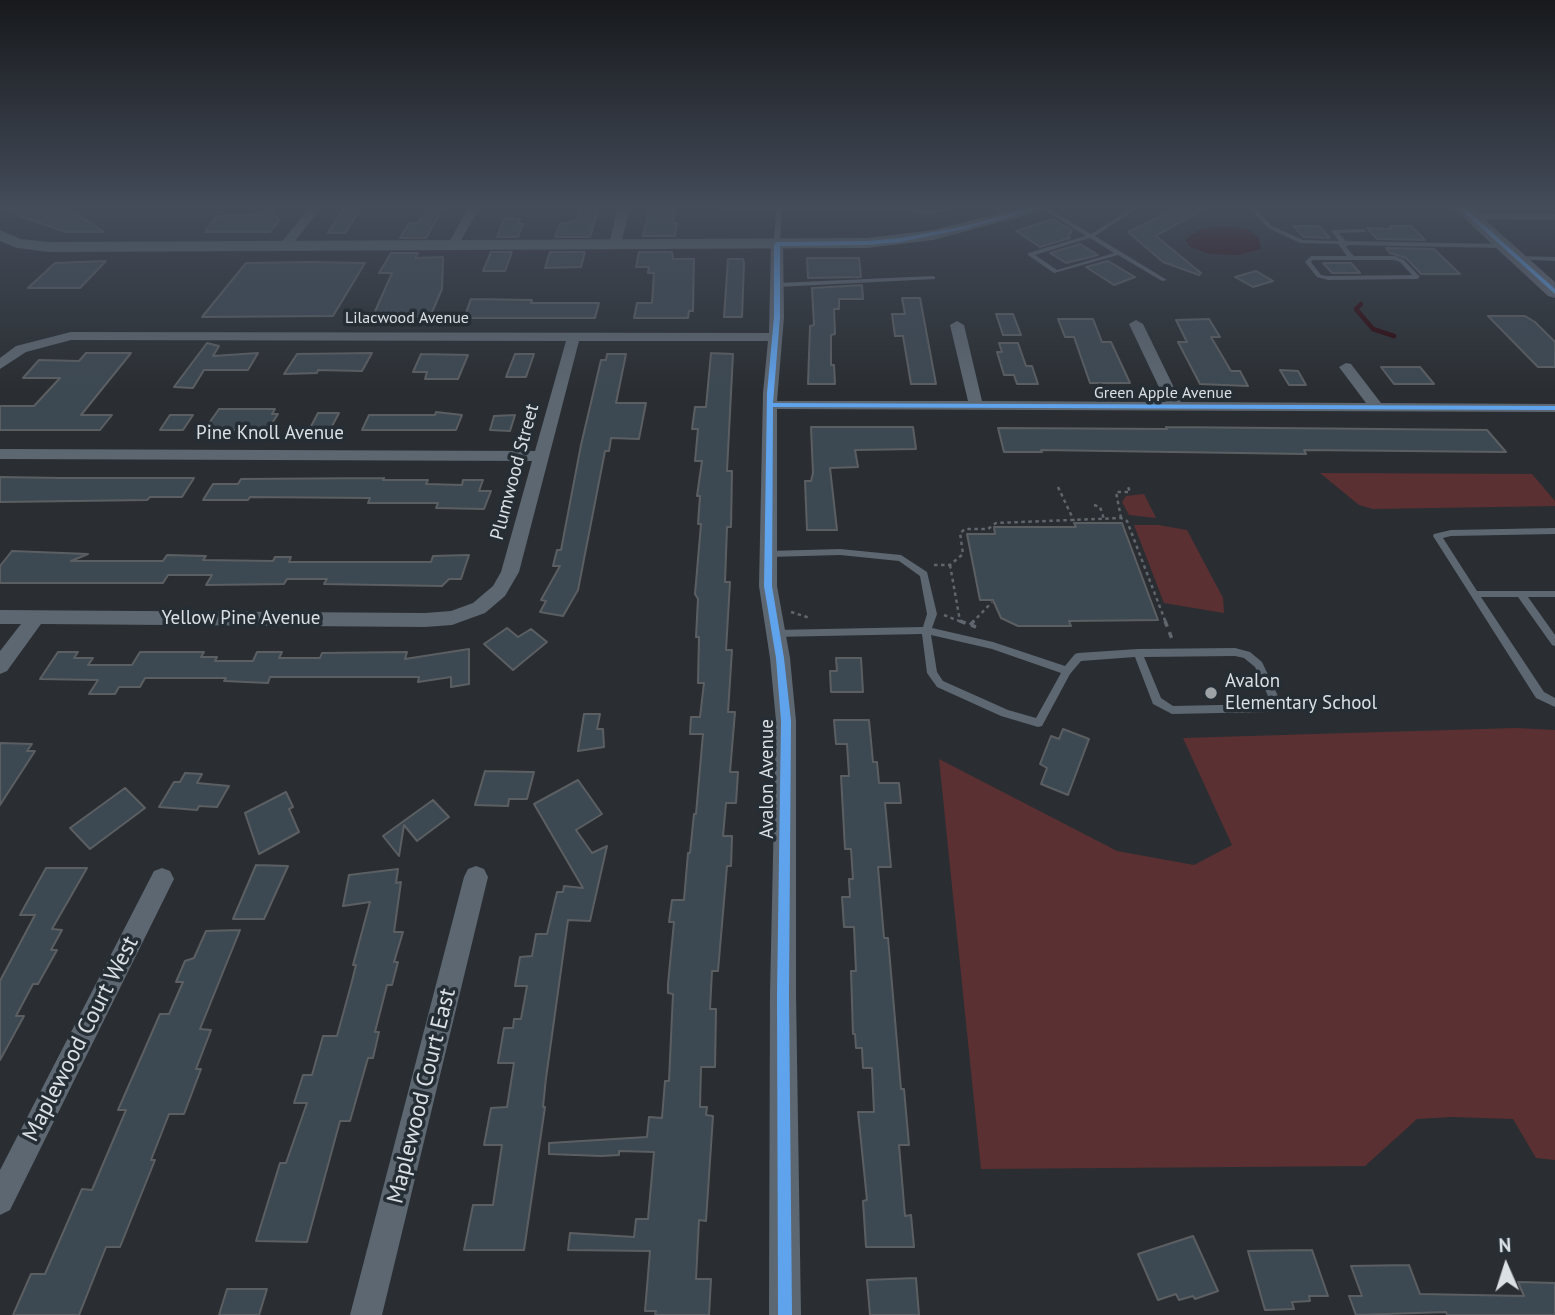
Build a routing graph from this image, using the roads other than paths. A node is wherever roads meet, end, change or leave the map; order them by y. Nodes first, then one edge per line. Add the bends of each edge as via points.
1 (778, 269) edge
2 (1146, 269) edge
3 (1314, 269) edge
4 (1410, 269) edge
5 (1530, 269) edge
6 (933, 278) dead end
7 (1164, 280) dead end
8 (778, 285) junction
9 (1555, 292) edge
10 (1136, 324) dead end
11 (957, 325) dead end
12 (574, 336) junction
13 (774, 337) junction
14 (0, 365) edge
15 (1346, 367) dead end
16 (770, 405) junction
17 (976, 406) junction
18 (1176, 407) junction
19 (1377, 408) junction
20 (1555, 408) edge
21 (0, 454) edge
22 (541, 456) junction
23 (1555, 531) edge
24 (769, 554) junction
25 (1475, 594) junction
26 (1521, 594) junction
27 (1555, 594) edge
28 (479, 608) joint
29 (0, 617) edge
30 (36, 617) junction
31 (926, 630) junction
32 (775, 634) junction
33 (1555, 642) edge
34 (1138, 653) junction
35 (0, 666) edge
36 (1067, 671) junction
37 (1555, 703) edge
38 (475, 877) dead end
39 (162, 879) dead end
40 (0, 1200) edge
41 (366, 1315) edge
42 (785, 1315) edge

1 - 8 street, Avalon Avenue
2 - 7 lane
3 - 4 lane via 1328,278 1417,277
5 - 9 main road
6 - 8 lane
8 - 13 street, Avalon Avenue
10 - 18 street
11 - 17 street
12 - 13 street, Lilacwood Avenue
12 - 14 street, Lilacwood Avenue via 71,336 21,349
12 - 22 street, Plumwood Street
13 - 16 street, Avalon Avenue
15 - 19 street
16 - 17 street, Green Apple Avenue
16 - 24 street, Avalon Avenue
17 - 18 street, Green Apple Avenue
18 - 19 street, Green Apple Avenue
19 - 20 street, Green Apple Avenue
21 - 22 street, Pine Knoll Avenue
22 - 28 street, Plumwood Street via 510,572 499,591
23 - 25 lane via 1437,536
24 - 31 lane via 840,552 901,558 925,575 932,614
24 - 32 street, Avalon Avenue
25 - 26 lane
25 - 37 lane via 1540,695
26 - 27 lane
26 - 33 lane
28 - 30 street, Yellow Pine Avenue via 452,618 425,620
29 - 30 street, Yellow Pine Avenue
30 - 35 street
31 - 32 lane
31 - 36 lane
31 - 36 lane via 932,673 940,684 1027,720 1038,723
32 - 42 street, Avalon Avenue via 786,721
34 - 34 lane via 1157,701 1172,710 1270,708 1273,696 1259,665 1247,655
34 - 36 lane via 1078,657
38 - 41 street, Maplewood Court East
39 - 40 street, Maplewood Court West

